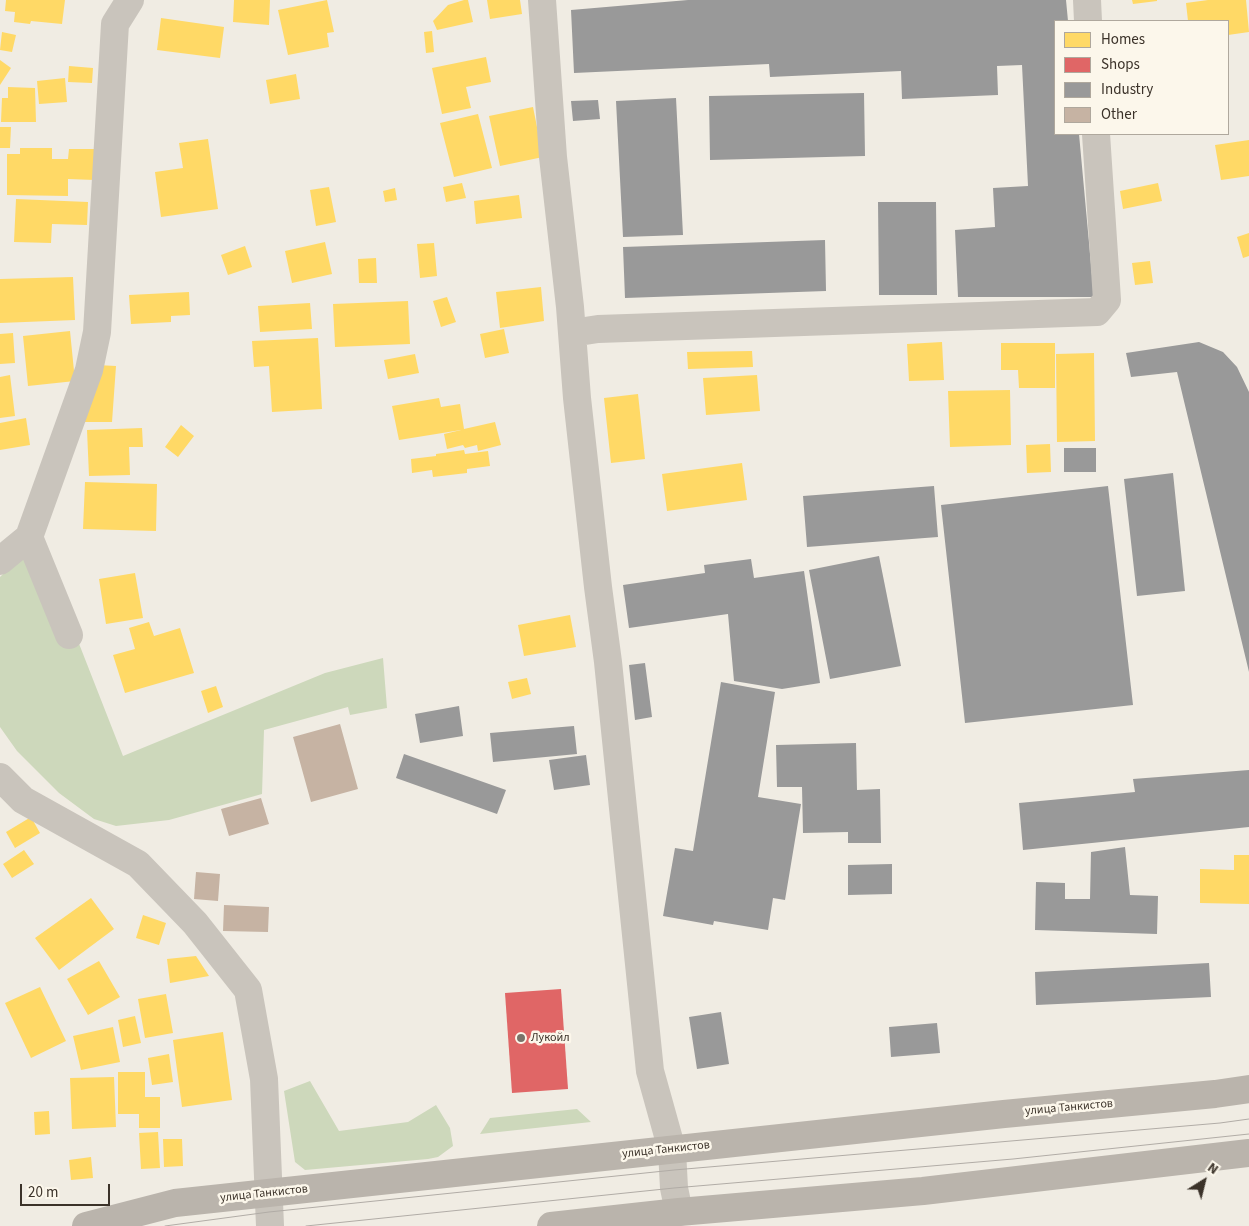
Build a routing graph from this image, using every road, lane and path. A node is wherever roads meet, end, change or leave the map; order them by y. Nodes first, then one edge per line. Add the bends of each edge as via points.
1 (130, 0) edge
2 (542, 0) edge
3 (1087, 0) edge
4 (1088, 20) edge
5 (1096, 135) edge
6 (572, 333) junction
7 (29, 537) junction
8 (0, 562) edge
9 (69, 636) dead end
10 (0, 777) edge
11 (1249, 1089) edge
12 (672, 1150) junction
13 (1249, 1152) edge
14 (269, 1194) junction
15 (679, 1212) junction
16 (86, 1226) edge
17 (270, 1226) edge
18 (550, 1226) edge

1 - 7 street via 115,24 97,332 89,370
2 - 6 street via 553,157
3 - 4 street
5 - 6 street via 1106,300 1097,312 598,329
6 - 12 street via 650,1072
7 - 8 street
7 - 9 street
10 - 14 street via 22,800 138,864 195,923 248,990 264,1079
11 - 12 main road, улица Танкистов
12 - 14 main road, улица Танкистов
12 - 15 street
13 - 15 main road via 923,1191
14 - 16 main road, улица Танкистов via 174,1203
14 - 17 street
15 - 18 main road

